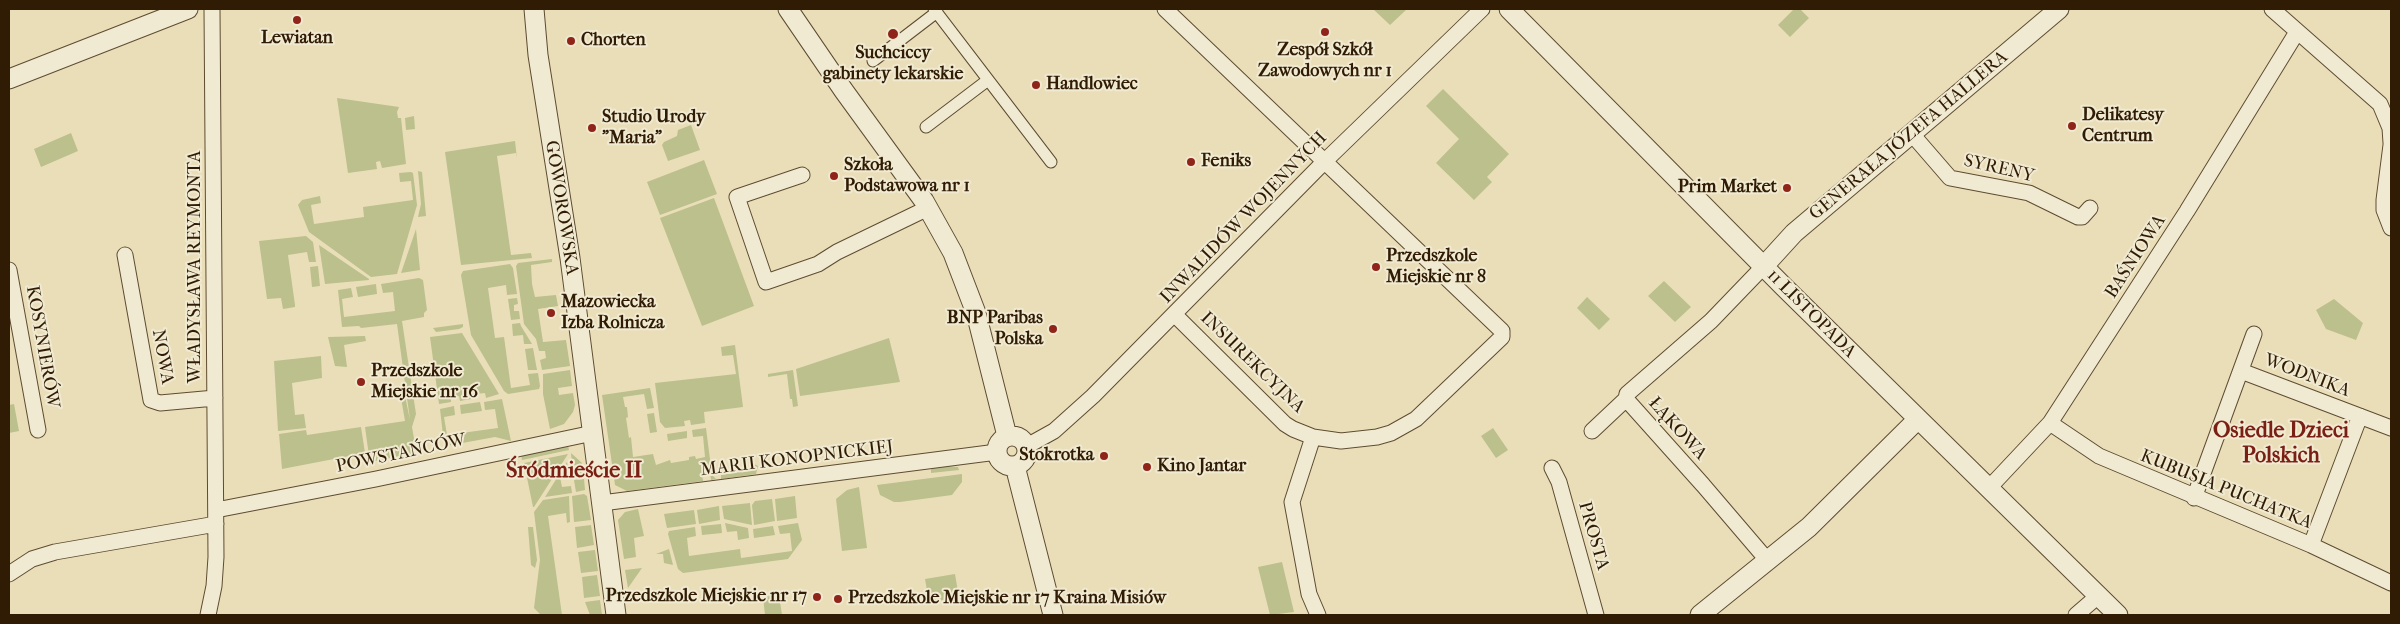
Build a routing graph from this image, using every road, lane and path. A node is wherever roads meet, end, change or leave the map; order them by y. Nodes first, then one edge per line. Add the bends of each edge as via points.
1 (188, 9) edge
2 (212, 9) edge
3 (788, 9) edge
4 (1165, 9) edge
5 (1482, 9) edge
6 (1509, 9) edge
7 (2060, 9) edge
8 (2272, 9) edge
9 (936, 10) edge
10 (538, 13) edge
11 (2297, 32) junction
12 (874, 61) dead end
13 (9, 79) edge
14 (988, 80) junction
15 (926, 127) dead end
16 (1911, 134) junction
17 (2391, 144) edge
18 (1325, 161) junction
19 (1051, 162) dead end
20 (802, 175) dead end
21 (928, 208) junction
22 (2090, 208) dead end
23 (2391, 228) edge
24 (125, 256) dead end
25 (1763, 267) junction
26 (9, 270) edge
27 (1175, 315) junction
28 (2254, 334) dead end
29 (2241, 371) junction
30 (216, 398) junction
31 (1626, 399) junction
32 (2360, 416) junction
33 (1918, 419) junction
34 (2050, 423) junction
35 (2391, 428) edge
36 (38, 430) dead end
37 (1592, 432) dead end
38 (593, 433) junction
39 (1007, 436) junction
40 (1312, 437) junction
41 (1027, 446) junction
42 (997, 452) junction
43 (1015, 466) junction
44 (1552, 468) dead end
45 (1988, 488) junction
46 (2194, 498) junction
47 (602, 503) junction
48 (216, 517) junction
49 (2311, 545) junction
50 (1768, 561) junction
51 (15, 570) edge
52 (1749, 577) junction
53 (2391, 583) edge
54 (2098, 596) junction
55 (208, 615) edge
56 (616, 615) edge
57 (1053, 615) edge
58 (1318, 615) edge
59 (1596, 615) edge
60 (1700, 615) edge
61 (1718, 615) edge
62 (2076, 615) edge
63 (2118, 615) edge

1 - 13 street
2 - 30 street, WŁADYSŁAWA REYMONTA
3 - 21 street
4 - 18 street
5 - 18 street, INWALIDÓW WOJENNYCH
6 - 25 street, 11 LISTOPADA
7 - 16 street, GENERAŁA JÓZEFA HALLERA
8 - 11 street
9 - 12 street
9 - 14 street
10 - 38 street, GOWOROWSKA via 538,55
11 - 17 street via 2380,104 2390,128
11 - 34 street, BAŚNIOWA via 2187,211
14 - 15 street
14 - 19 street
16 - 22 street, SYRENY via 1950,178 2029,193 2078,217
16 - 25 street, GENERAŁA JÓZEFA HALLERA via 1794,233
17 - 23 street via 2384,200
18 - 27 street, INWALIDÓW WOJENNYCH
18 - 40 street, INSUREKCYJNA via 1502,331 1502,337 1428,409 1404,426 1377,438 1355,441
20 - 21 street via 737,197 766,282 818,264
21 - 39 street via 953,252 972,297
24 - 30 street, NOWA via 151,400 160,403
25 - 31 street, ŁĄKOWA via 1711,321 1627,394
25 - 33 street, 11 LISTOPADA
26 - 36 street, KOSYNIERÓW
27 - 40 street, INSUREKCYJNA via 1285,424
27 - 41 street, INWALIDÓW WOJENNYCH via 1054,431
28 - 29 street
29 - 32 street, WODNIKA
29 - 46 street
30 - 48 street, WŁADYSŁAWA REYMONTA
31 - 37 street
31 - 50 street, ŁĄKOWA
32 - 35 street, WODNIKA
32 - 49 street, WODNIKA
33 - 45 street, 11 LISTOPADA
33 - 50 street via 1839,499
34 - 45 street, BAŚNIOWA
34 - 46 street, KUBUSIA PUCHATKA via 2099,456
38 - 47 street, GOWOROWSKA
38 - 48 street, POWSTAŃCÓW
39 - 41 street via 1017,436
39 - 42 street via 999,443
40 - 58 street via 1292,502 1309,594
41 - 43 street via 1026,459
42 - 43 street via 1003,463
42 - 47 street, MARII KONOPNICKIEJ
43 - 57 street
44 - 59 street, PROSTA
45 - 54 street, 11 LISTOPADA
46 - 49 street, KUBUSIA PUCHATKA
47 - 56 street, GOWOROWSKA
48 - 51 street, POWSTAŃCÓW via 55,552 32,559
48 - 55 street, WŁADYSŁAWA REYMONTA via 216,572
49 - 53 street, KUBUSIA PUCHATKA
50 - 52 street
52 - 60 street
52 - 61 street
54 - 62 street
54 - 63 street, 11 LISTOPADA

